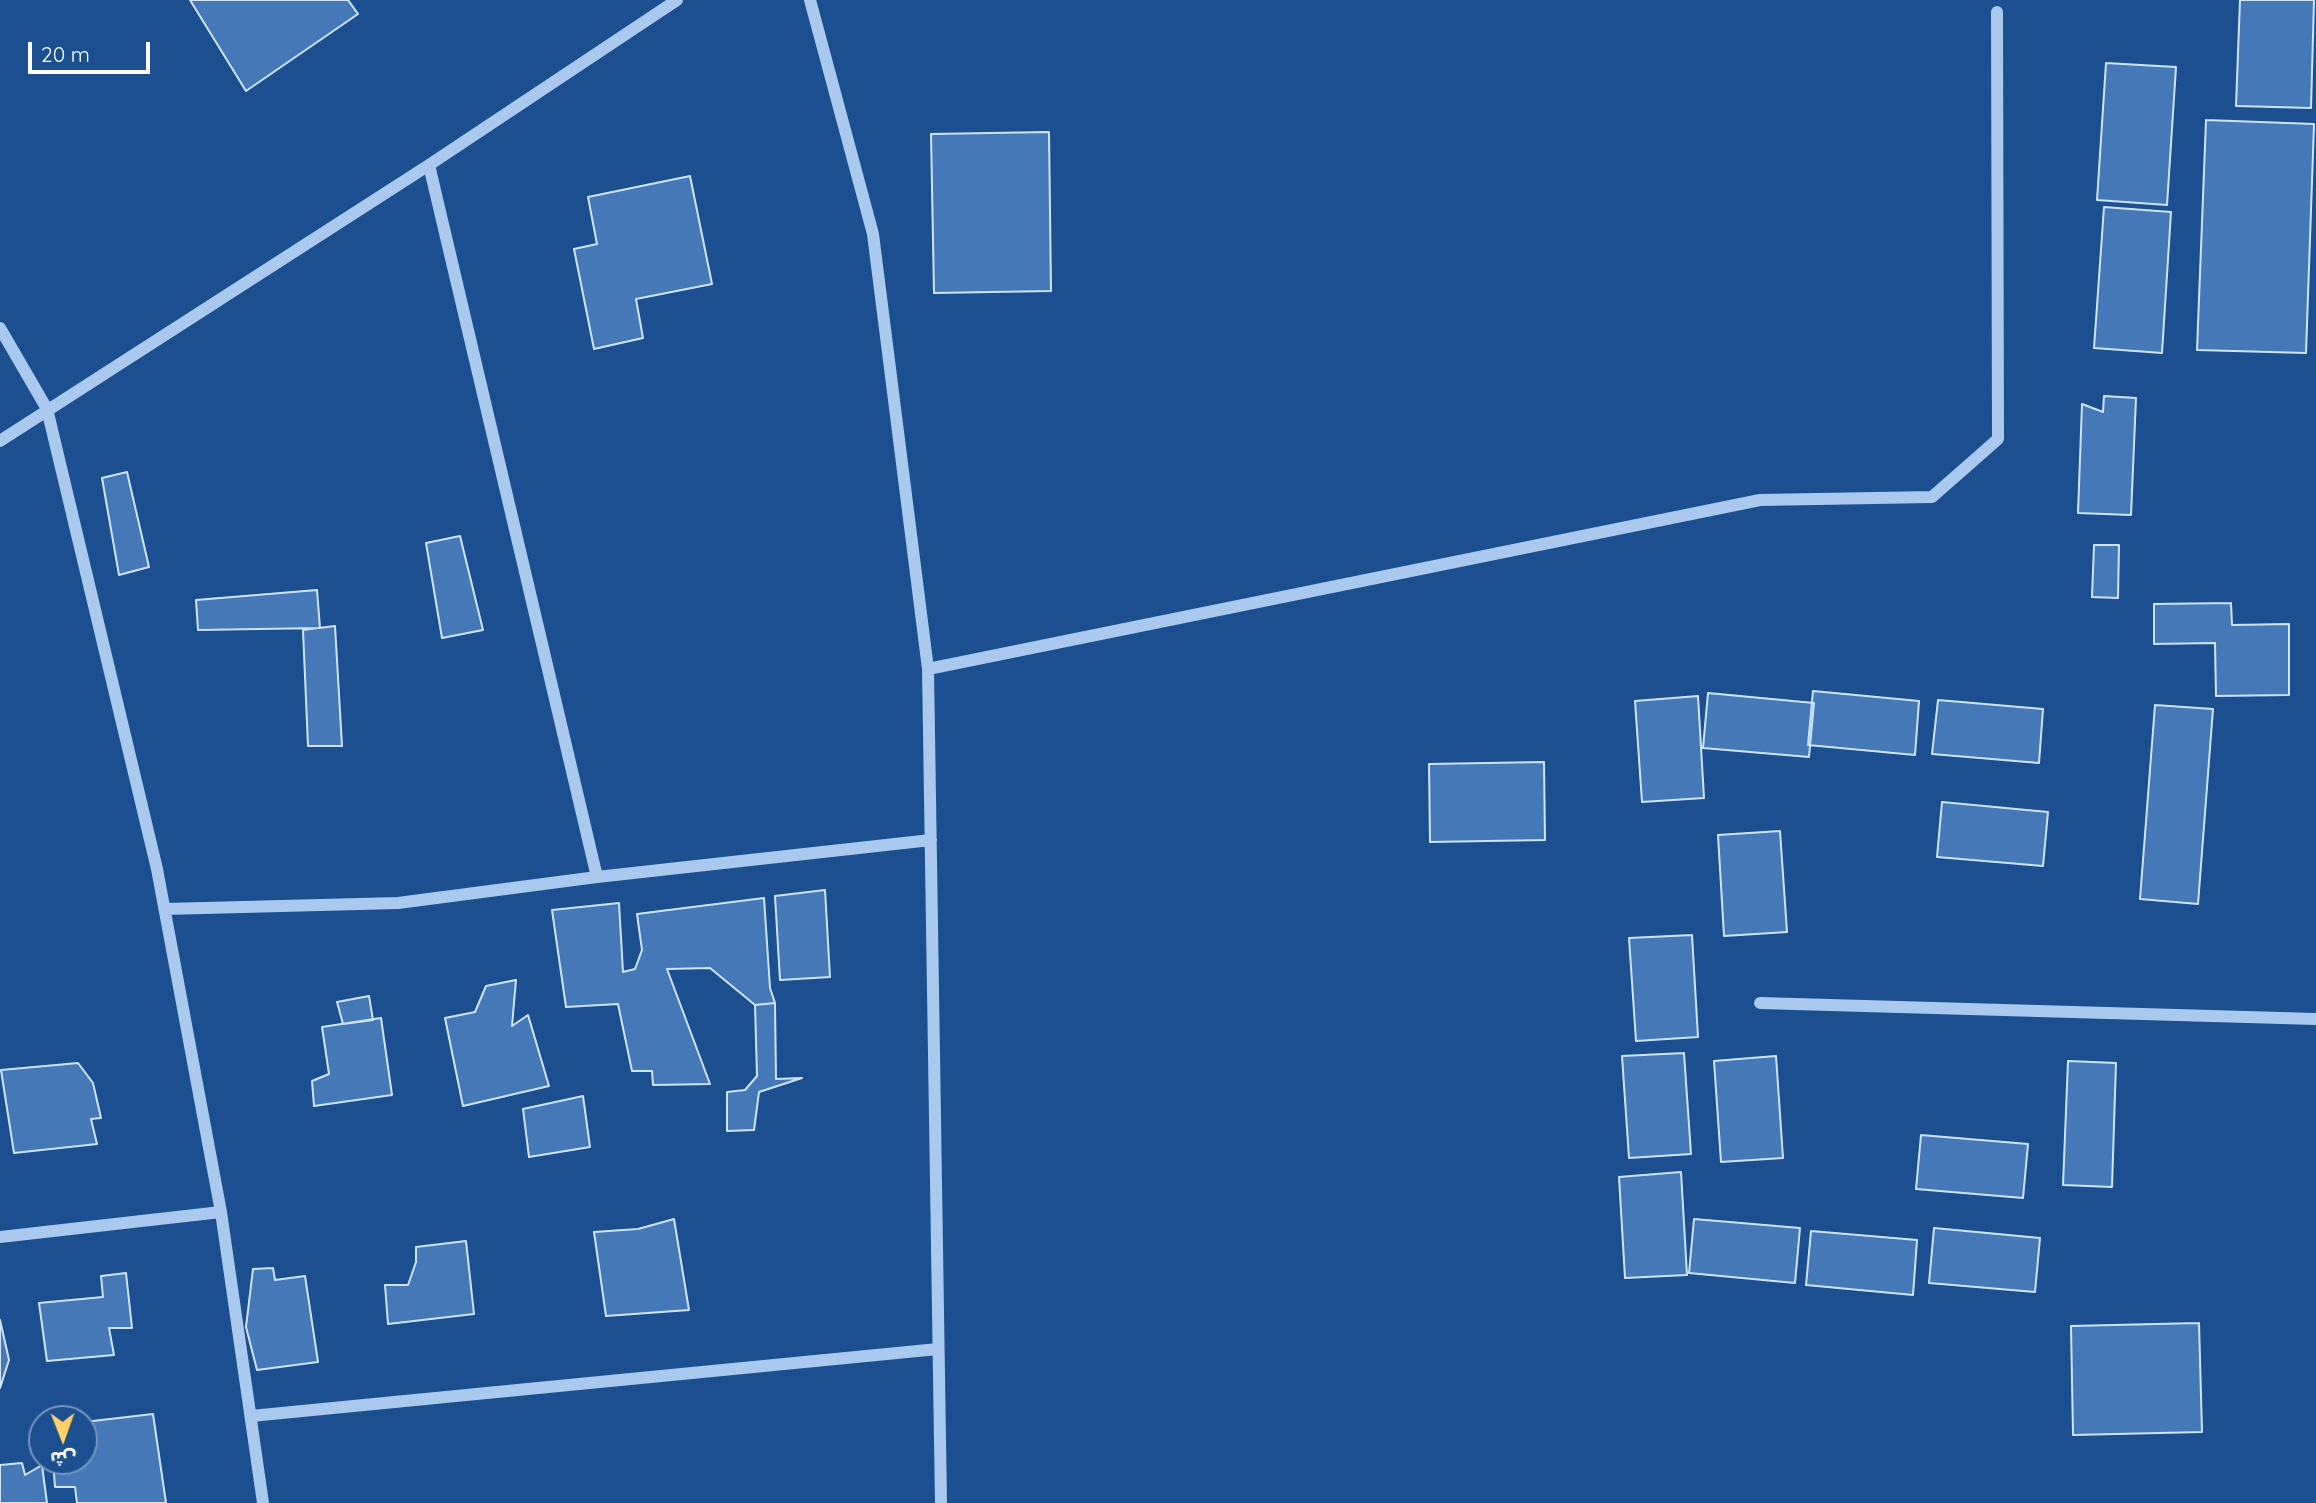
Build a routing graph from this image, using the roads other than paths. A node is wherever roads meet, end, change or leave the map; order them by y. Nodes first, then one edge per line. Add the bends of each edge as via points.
1 (677, 0) edge
2 (810, 0) edge
3 (1997, 12) dead end
4 (429, 165) junction
5 (0, 328) edge
6 (47, 409) junction
7 (0, 441) edge
8 (928, 669) junction
9 (931, 840) junction
10 (597, 877) junction
11 (165, 909) junction
12 (1759, 1003) dead end
13 (2316, 1019) edge
14 (221, 1212) junction
15 (0, 1237) edge
16 (938, 1349) junction
17 (251, 1416) junction
18 (263, 1503) edge
19 (941, 1503) edge

1 - 4 street
2 - 8 street via 873,234
3 - 8 street via 1998,439 1932,497 1760,500
4 - 6 street
4 - 10 street
5 - 6 street
6 - 7 street
6 - 11 street
8 - 9 street
9 - 10 street
9 - 16 street
10 - 11 street via 398,903
11 - 14 street
12 - 13 street
14 - 15 street
14 - 17 street
16 - 17 street
16 - 19 street
17 - 18 street

